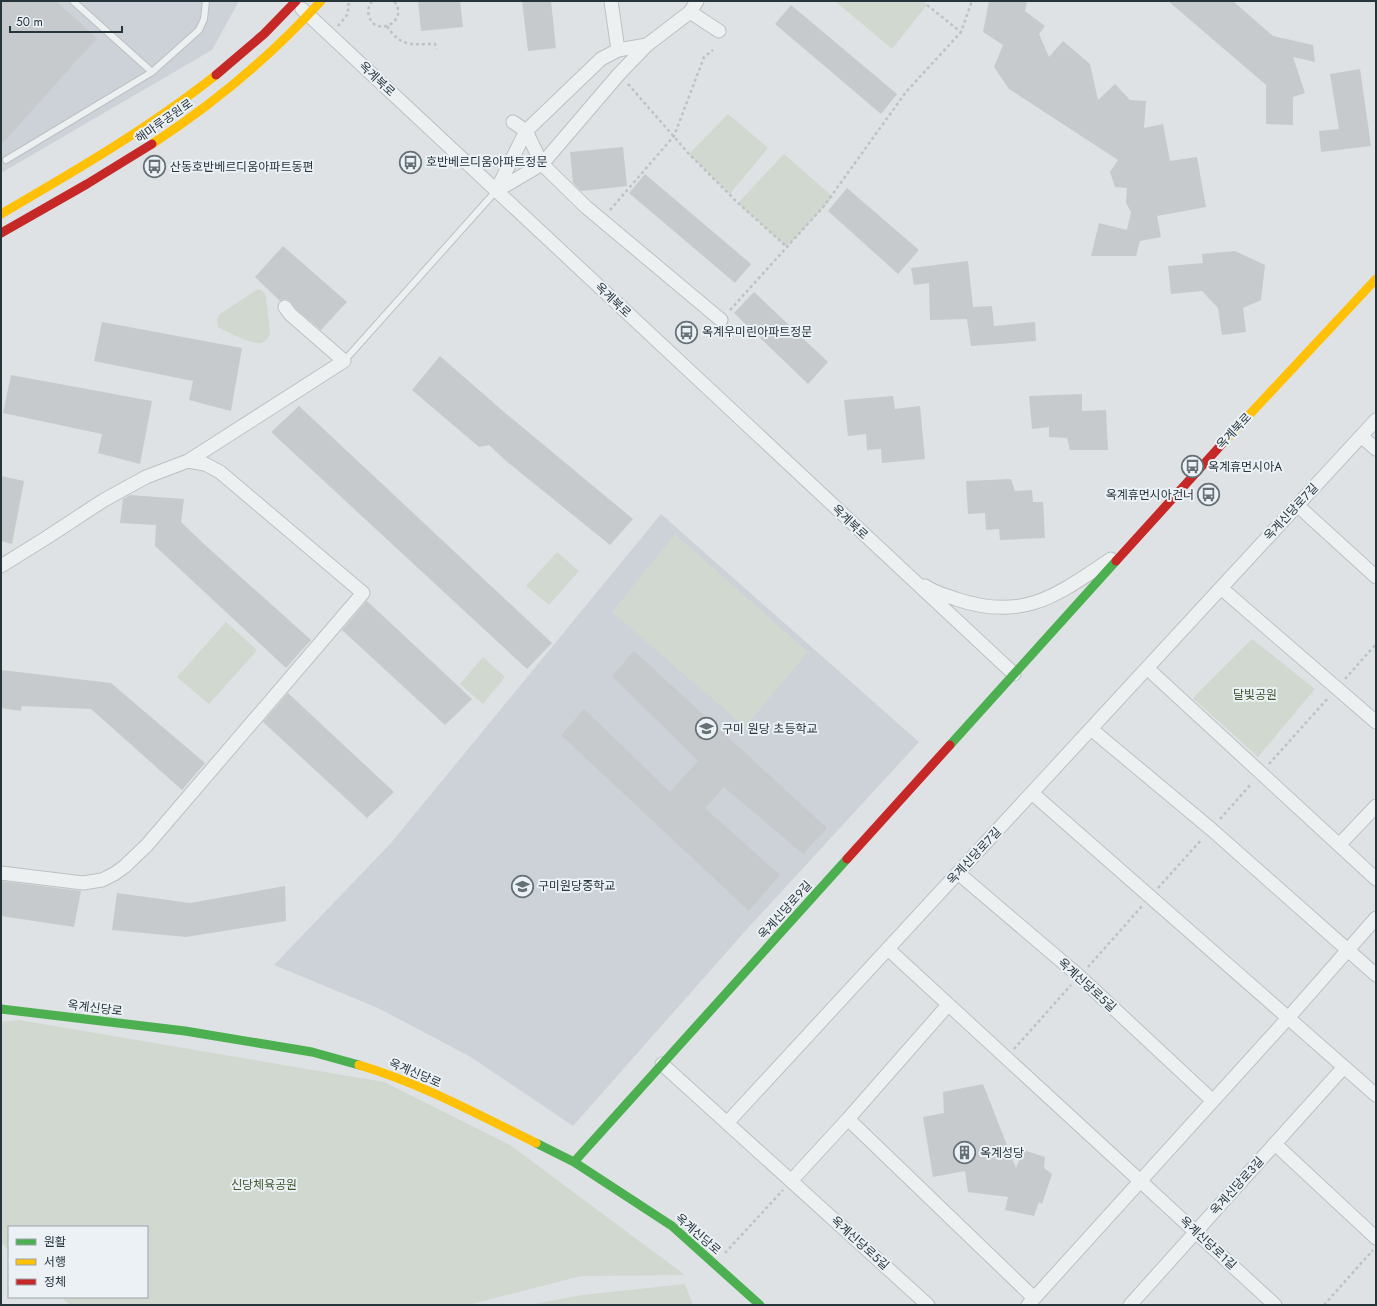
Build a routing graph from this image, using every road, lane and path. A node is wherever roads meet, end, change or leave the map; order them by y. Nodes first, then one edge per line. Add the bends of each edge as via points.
1 (73, 1) edge
2 (206, 1) edge
3 (295, 1) edge
4 (321, 1) edge
5 (352, 1) edge
6 (372, 1) edge
7 (394, 1) edge
8 (611, 1) edge
9 (972, 1) edge
10 (927, 4) dead end
11 (694, 6) edge
12 (308, 15) junction
13 (387, 26) junction
14 (719, 31) dead end
15 (961, 32) junction
16 (329, 35) junction
17 (647, 45) junction
18 (437, 49) dead end
19 (618, 50) junction
20 (712, 50) dead end
21 (152, 72) junction
22 (619, 74) junction
23 (513, 122) dead end
24 (526, 131) junction
25 (674, 136) junction
26 (6, 160) dead end
27 (542, 164) junction
28 (496, 191) junction
29 (1, 214) edge
30 (602, 219) junction
31 (1, 233) edge
32 (787, 247) junction
33 (1376, 279) edge
34 (285, 308) dead end
35 (721, 320) joint
36 (344, 361) junction
37 (1376, 420) edge
38 (1361, 436) junction
39 (1376, 449) edge
40 (188, 461) junction
41 (1297, 506) junction
42 (1126, 550) junction
43 (1, 566) edge
44 (902, 571) junction
45 (1376, 577) edge
46 (1221, 588) junction
47 (1376, 644) edge
48 (1147, 668) junction
49 (1014, 674) junction
50 (1337, 688) junction
51 (1376, 722) edge
52 (1091, 729) junction
53 (1261, 773) junction
54 (1032, 793) junction
55 (1376, 806) edge
56 (1211, 829) junction
57 (1339, 845) junction
58 (1, 873) edge
59 (958, 874) junction
60 (1376, 879) edge
61 (1150, 897) junction
62 (1376, 918) edge
63 (888, 949) junction
64 (1349, 950) junction
65 (1376, 975) edge
66 (1079, 976) junction
67 (948, 1005) junction
68 (1, 1009) edge
69 (1288, 1018) junction
70 (1006, 1058) junction
71 (662, 1064) junction
72 (1344, 1067) junction
73 (1376, 1095) edge
74 (1213, 1101) junction
75 (848, 1119) junction
76 (727, 1123) junction
77 (1274, 1144) junction
78 (574, 1162) junction
79 (791, 1181) junction
80 (1140, 1181) junction
81 (1196, 1232) junction
82 (1376, 1238) edge
83 (1376, 1247) edge
84 (715, 1265) junction
85 (1031, 1302) edge
86 (760, 1305) edge
87 (928, 1305) edge
88 (1130, 1305) edge
89 (1275, 1305) edge
90 (1324, 1305) edge

1 - 21 lane
2 - 21 lane via 204,19 199,30
3 - 12 street, 옥계북로
3 - 29 street, 해마루공원로 via 274,26 246,52 160,119
4 - 12 street, 해마루공원로
5 - 16 path via 348,5 348,14
6 - 13 path via 368,9 370,19 377,26
7 - 13 path via 398,16
8 - 19 street
9 - 15 path
10 - 15 path
11 - 14 street
11 - 17 street
12 - 16 street, 옥계북로
12 - 31 street, 해마루공원로 via 257,65 210,103 138,154
13 - 18 path via 393,36 405,43 436,44
15 - 32 path via 906,92 824,206
16 - 28 street, 옥계북로
17 - 19 street
17 - 22 street
19 - 24 street via 601,59
20 - 25 path via 704,57
21 - 26 lane
22 - 25 path
22 - 27 street
23 - 24 street
24 - 27 street
24 - 28 street
25 - 30 path
25 - 32 path via 738,203
27 - 28 street
27 - 30 street
28 - 36 lane
28 - 44 street, 옥계북로
30 - 35 street
32 - 35 path
33 - 42 street, 옥계북로 via 1241,422
34 - 36 street
36 - 40 street
37 - 38 street, 옥계신당로7길
38 - 39 street
38 - 41 street, 옥계신당로7길
40 - 43 street via 146,477 104,500
40 - 58 street via 205,464 220,472 363,593 147,845 124,867 102,880 83,883
41 - 45 street
41 - 46 street, 옥계신당로7길
42 - 44 street via 1063,591 1026,605 1006,608 968,603 932,591
42 - 49 street, 옥계북로
44 - 49 street, 옥계북로
46 - 48 street, 옥계신당로7길
46 - 50 street
47 - 50 path
48 - 52 street, 옥계신당로7길
48 - 53 street
49 - 71 street, 옥계신당로9길
50 - 51 street
50 - 53 path
52 - 54 street, 옥계신당로7길
52 - 56 street
53 - 56 path
53 - 57 street
54 - 59 street, 옥계신당로7길
54 - 61 street
55 - 57 street
56 - 61 path
56 - 64 street
57 - 60 street
59 - 63 street, 옥계신당로7길
59 - 66 street, 옥계신당로5길
61 - 66 path
61 - 69 street
62 - 64 street
63 - 67 street
63 - 76 street, 옥계신당로7길
64 - 65 street
64 - 69 street
66 - 70 path
66 - 74 street, 옥계신당로5길
67 - 70 street
67 - 75 street
68 - 78 street, 옥계신당로 via 185,1031 312,1052 383,1072 459,1105
69 - 72 street
69 - 74 street
70 - 80 street
71 - 76 street, 옥계신당로5길
71 - 78 street, 옥계신당로9길
72 - 73 street
72 - 77 street, 옥계신당로3길
74 - 80 street
75 - 79 street
75 - 85 street
76 - 79 street, 옥계신당로5길
77 - 81 street, 옥계신당로3길
77 - 82 street
78 - 84 street, 옥계신당로 via 672,1226
79 - 84 path
79 - 87 street, 옥계신당로5길
80 - 81 street, 옥계신당로1길
80 - 85 street
81 - 88 street, 옥계신당로3길
81 - 89 street, 옥계신당로1길
83 - 90 path
84 - 86 street, 옥계신당로

